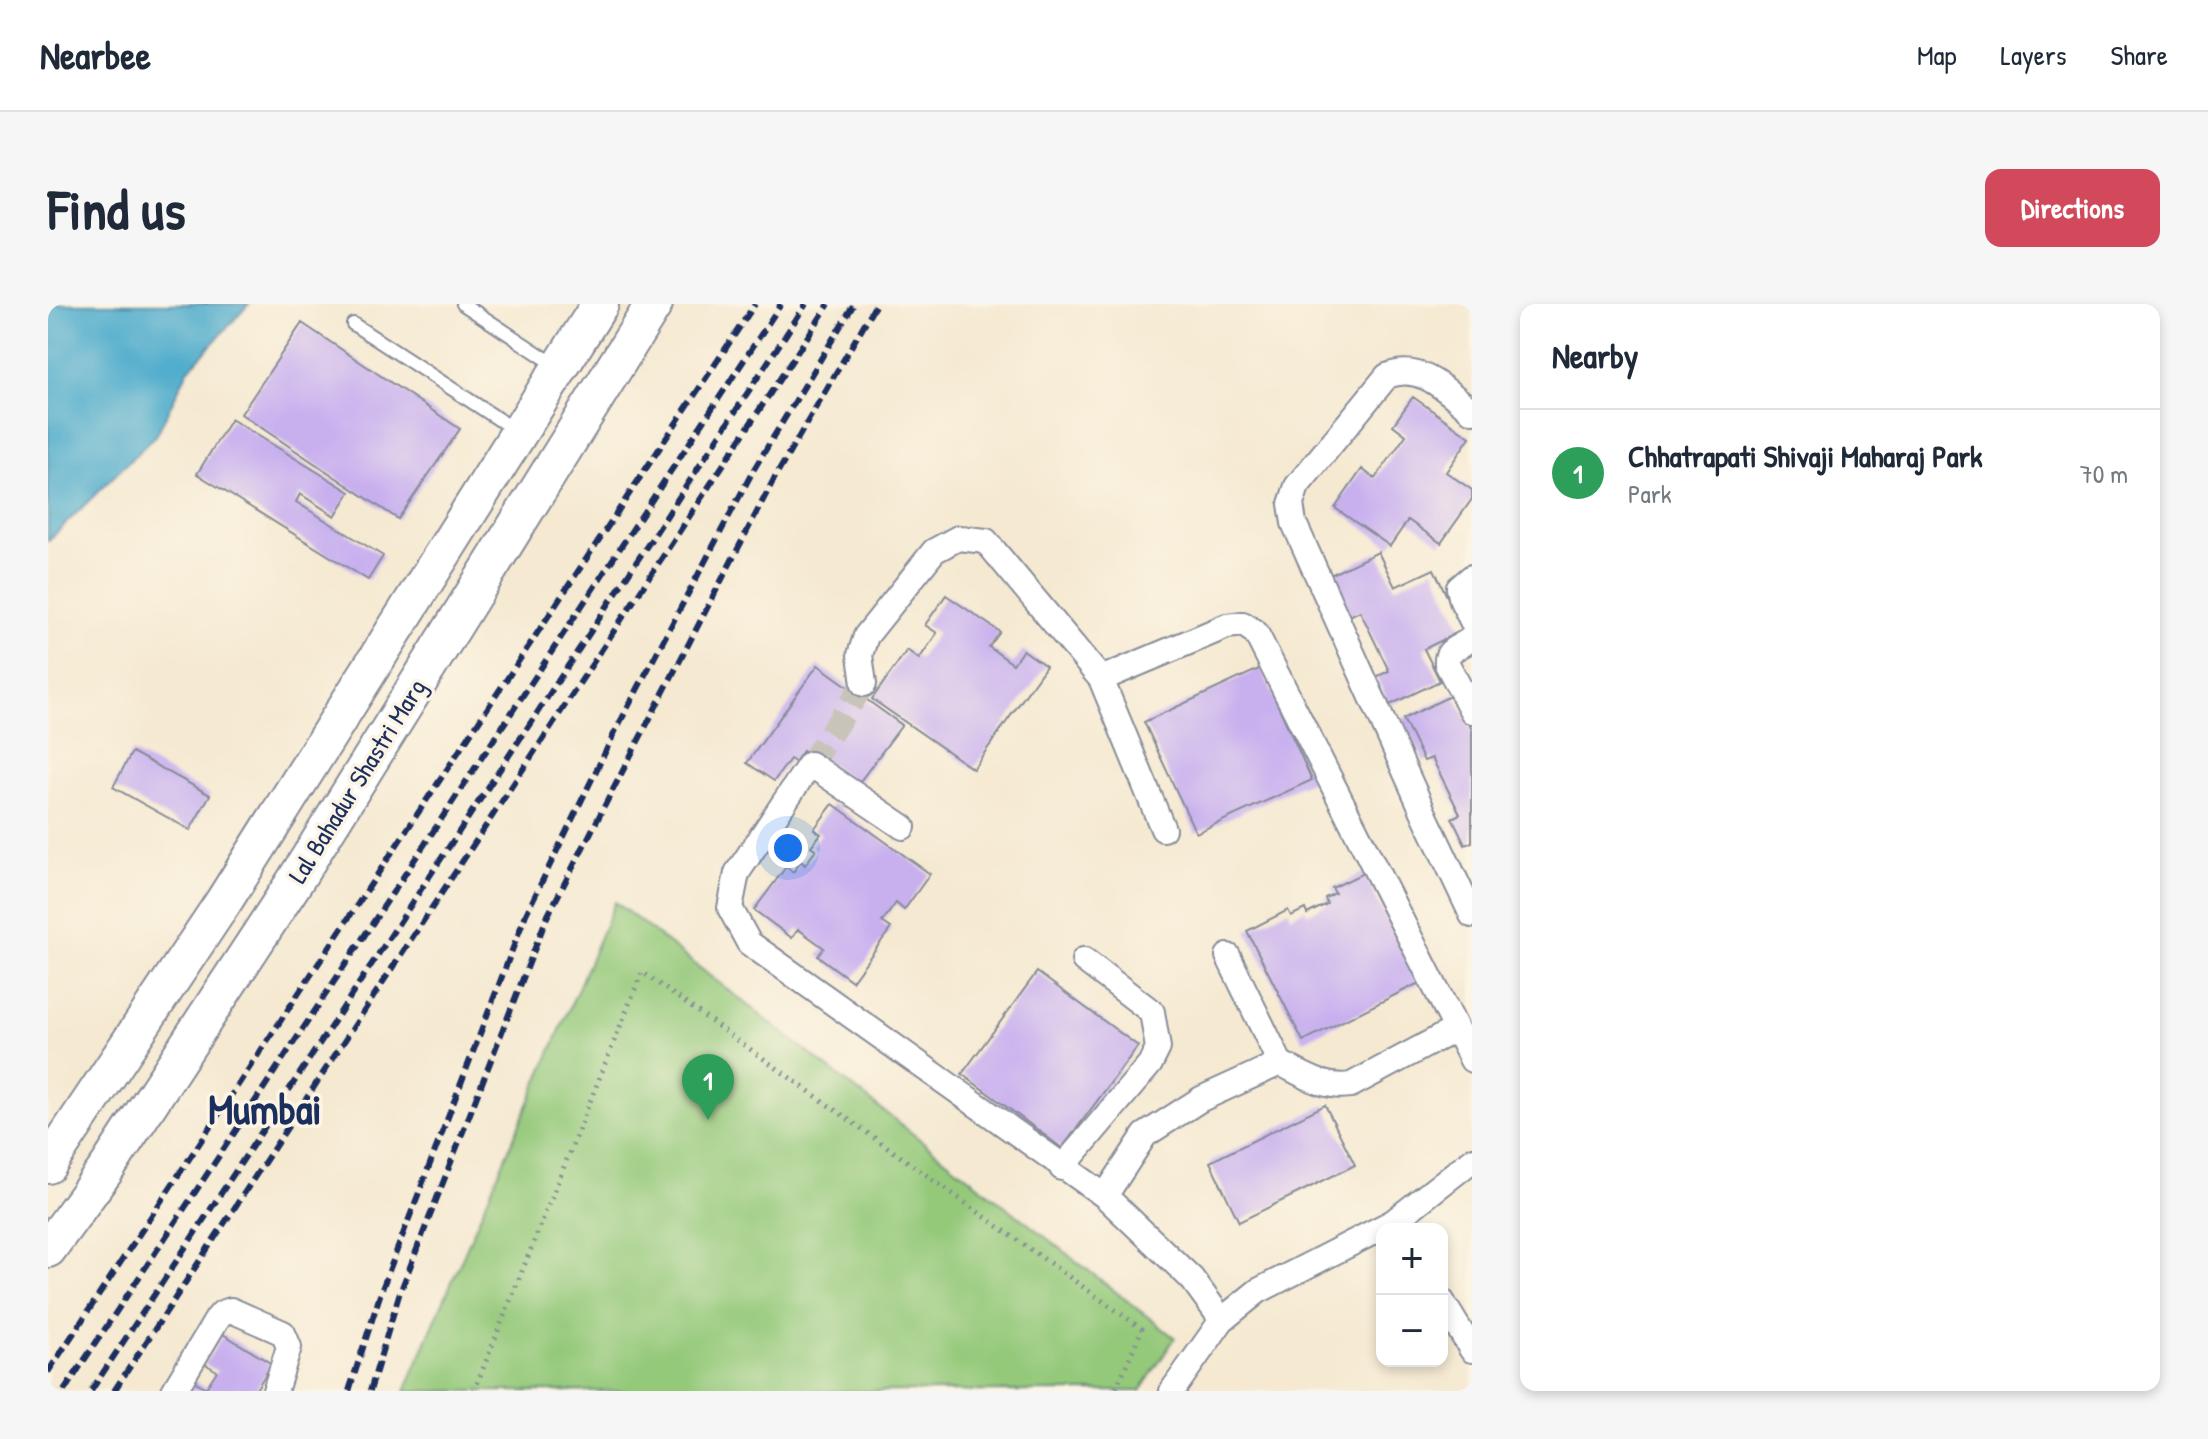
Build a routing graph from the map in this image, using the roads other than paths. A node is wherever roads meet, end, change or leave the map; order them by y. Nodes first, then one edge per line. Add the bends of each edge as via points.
1 (463, 304) edge
2 (599, 305) edge
3 (645, 317) edge
4 (353, 324) dead end
5 (559, 368) junction
6 (1472, 411) edge
7 (518, 433) junction
8 (1472, 577) edge
9 (1472, 621) edge
10 (1472, 637) edge
11 (1101, 679) junction
12 (864, 684) tunnel mouth
13 (1472, 711) edge
14 (903, 827) dead end
15 (1163, 829) dead end
16 (293, 884) junction
17 (224, 901) junction
18 (1472, 915) edge
19 (1228, 956) dead end
20 (1084, 960) dead end
21 (1454, 1030) junction
22 (1472, 1060) edge
23 (1280, 1063) junction
24 (1472, 1160) edge
25 (48, 1165) edge
26 (1062, 1168) junction
27 (1105, 1196) junction
28 (1397, 1223) edge
29 (1376, 1234) edge
30 (48, 1249) edge
31 (1448, 1311) edge
32 (1222, 1320) junction
33 (1472, 1350) edge
34 (174, 1391) edge
35 (275, 1391) edge
36 (1172, 1391) edge

1 - 5 lane
2 - 3 main road
2 - 5 main road, Lal Bahadur Shastri Marg
3 - 16 main road, Lal Bahadur Shastri Marg
4 - 7 lane
5 - 7 main road, Lal Bahadur Shastri Marg
6 - 18 street via 1423,373 1402,370 1387,376 1297,486 1291,504 1294,523
7 - 17 main road, Lal Bahadur Shastri Marg
8 - 9 street via 1459,588
10 - 13 street via 1446,658
11 - 12 street via 986,541 958,538 934,551 866,636 860,655
11 - 15 street
11 - 21 street via 1227,626 1243,624 1256,633
14 - 26 street via 810,764 737,873 730,908 749,943
16 - 17 main road
16 - 30 main road, Lal Bahadur Shastri Marg
17 - 25 main road, Lal Bahadur Shastri Marg
19 - 23 street
20 - 26 street via 1152,1012 1158,1048
21 - 22 street
21 - 23 street via 1351,1085 1319,1083
23 - 27 street via 1201,1099 1145,1135
24 - 28 street
26 - 27 street
27 - 32 street via 1192,1279
29 - 32 street via 1258,1291
31 - 33 street
32 - 36 street
34 - 35 street via 217,1319 231,1310 288,1340

